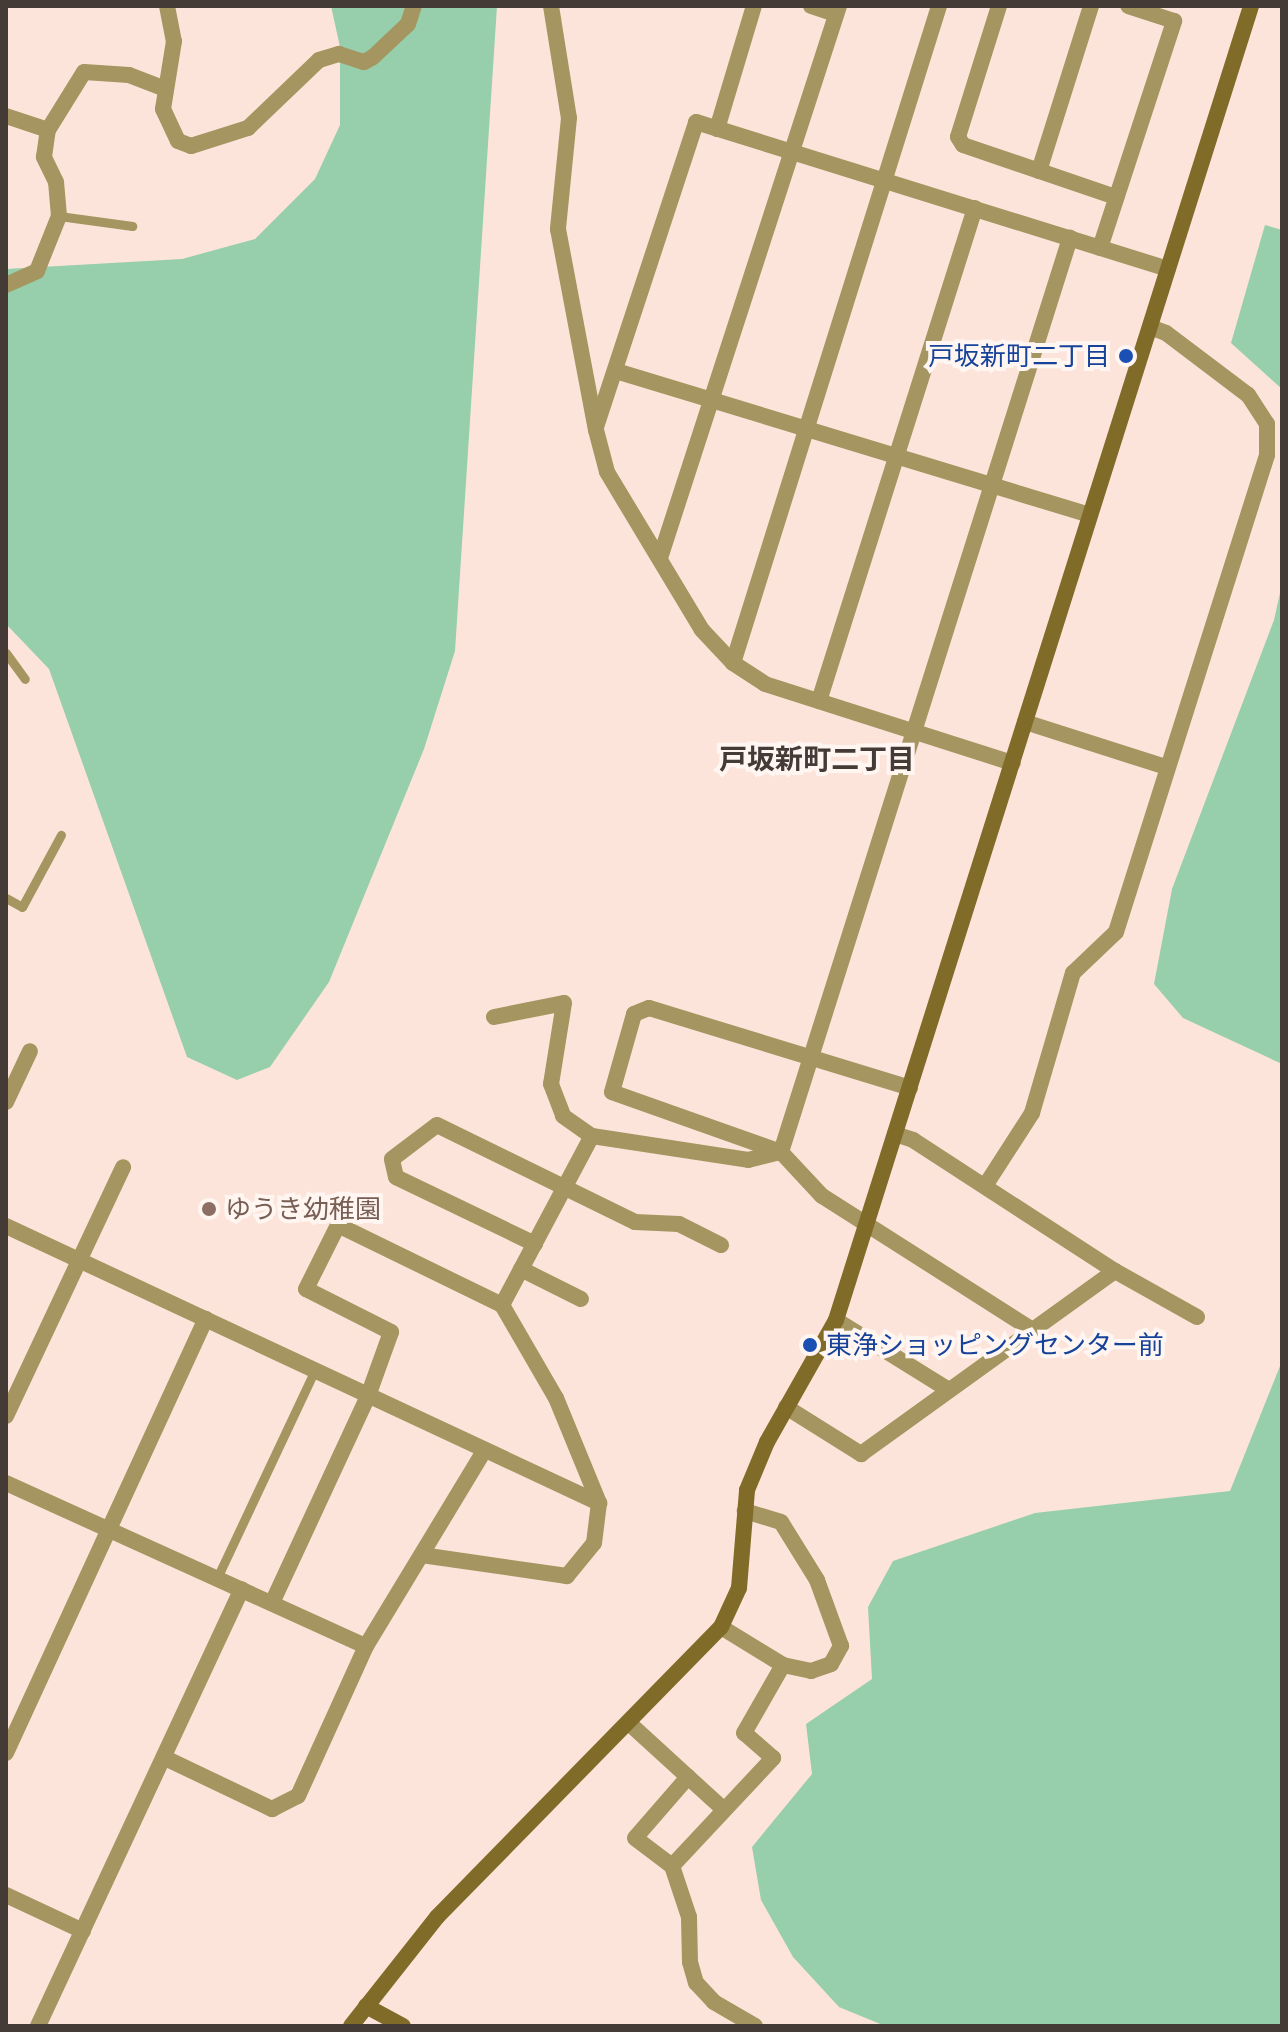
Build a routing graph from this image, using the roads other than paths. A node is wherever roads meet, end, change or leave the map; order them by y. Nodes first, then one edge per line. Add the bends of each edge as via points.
1 (167, 6) edge
2 (414, 6) edge
3 (551, 6) edge
4 (754, 6) edge
5 (811, 6) edge
6 (939, 6) edge
7 (999, 6) edge
8 (1091, 6) edge
9 (1128, 6) edge
10 (1251, 6) edge
11 (838, 10) edge
12 (165, 89) junction
13 (6, 116) edge
14 (717, 129) junction
15 (48, 130) junction
16 (792, 152) junction
17 (1039, 171) junction
18 (884, 180) junction
19 (1116, 197) junction
20 (975, 208) junction
21 (59, 216) junction
22 (132, 226) dead end
23 (1070, 238) junction
24 (1100, 248) junction
25 (1168, 269) junction
26 (6, 285) edge
27 (1150, 327) junction
28 (616, 371) junction
29 (710, 398) junction
30 (804, 428) junction
31 (596, 430) junction
32 (897, 457) junction
33 (991, 487) junction
34 (1089, 515) junction
35 (660, 558) junction
36 (6, 653) edge
37 (733, 663) junction
38 (25, 679) dead end
39 (819, 701) junction
40 (1025, 722) junction
41 (914, 731) junction
42 (1013, 763) junction
43 (1166, 767) junction
44 (61, 835) dead end
45 (6, 898) edge
46 (494, 1017) dead end
47 (30, 1051) dead end
48 (810, 1059) junction
49 (910, 1088) junction
50 (6, 1102) edge
51 (895, 1134) junction
52 (592, 1136) junction
53 (781, 1152) junction
54 (123, 1167) dead end
55 (985, 1186) junction
56 (564, 1187) junction
57 (865, 1225) junction
58 (6, 1226) edge
59 (535, 1244) junction
60 (721, 1245) dead end
61 (79, 1260) junction
62 (521, 1269) junction
63 (1115, 1271) junction
64 (581, 1299) dead end
65 (502, 1305) junction
66 (1197, 1317) dead end
67 (206, 1319) junction
68 (836, 1320) junction
69 (1031, 1329) junction
70 (315, 1370) junction
71 (949, 1390) junction
72 (368, 1396) junction
73 (786, 1407) junction
74 (6, 1416) edge
75 (484, 1451) junction
76 (6, 1483) edge
77 (599, 1503) junction
78 (745, 1511) junction
79 (111, 1530) junction
80 (422, 1555) junction
81 (217, 1578) junction
82 (242, 1589) junction
83 (272, 1603) junction
84 (721, 1627) junction
85 (366, 1646) junction
86 (783, 1665) junction
87 (630, 1724) junction
88 (6, 1753) edge
89 (165, 1758) junction
90 (688, 1777) junction
91 (723, 1809) junction
92 (672, 1866) junction
93 (6, 1895) edge
94 (83, 1931) junction
95 (366, 2006) junction
96 (38, 2026) edge
97 (351, 2026) edge
98 (403, 2026) edge
99 (755, 2026) edge

1 - 12 street via 174,41
2 - 12 street via 408,24 373,57 364,62 339,54 319,60 248,128 191,146 178,141 163,109
3 - 31 street via 569,118 558,229
4 - 14 street
5 - 11 street
6 - 18 street
7 - 17 street via 958,137 963,145
8 - 17 street
9 - 19 street via 1174,21
10 - 25 street
11 - 16 street
12 - 15 street via 129,75 84,72
13 - 15 street
14 - 16 street
14 - 28 street via 696,122
15 - 21 street via 44,157 56,182
16 - 18 street
16 - 29 street
17 - 19 street
18 - 20 street
18 - 30 street
19 - 24 street
20 - 23 street
20 - 32 street
21 - 22 lane
21 - 26 street via 37,271
23 - 24 street
23 - 33 street
24 - 25 street
25 - 27 street
27 - 34 street
27 - 43 street via 1166,333 1248,395 1267,424 1267,455
28 - 29 street
28 - 31 street
29 - 30 street
29 - 35 street
30 - 32 street
30 - 37 street
31 - 35 street via 607,472
32 - 33 street
32 - 39 street
33 - 34 street
33 - 41 street
34 - 40 street
35 - 37 street via 702,630
36 - 38 lane
37 - 39 street via 765,684
39 - 41 street
40 - 42 street
40 - 43 street
41 - 42 street
41 - 48 street
42 - 49 street
43 - 55 street via 1116,932 1073,973 1032,1113
44 - 45 lane via 22,907
46 - 52 street via 564,1003 551,1084 563,1116
47 - 50 street
48 - 49 street
48 - 53 street
48 - 53 street via 649,1008 634,1014 612,1092
49 - 51 street
51 - 55 street
51 - 57 street
52 - 53 street via 748,1160
52 - 56 street
53 - 57 street via 822,1196
54 - 61 street
55 - 63 street
56 - 59 street
56 - 59 street via 437,1125 392,1159 396,1177
56 - 60 street via 635,1222 679,1224
57 - 68 street
57 - 69 street
58 - 61 street
59 - 62 street
61 - 67 street
61 - 74 street
62 - 64 street
62 - 65 street
63 - 66 street
63 - 69 street
65 - 72 street via 338,1225 306,1289 391,1332
65 - 77 street via 556,1398
67 - 70 street
67 - 79 street
68 - 71 street
68 - 73 street
69 - 71 street
70 - 72 street
70 - 81 lane
71 - 73 street via 861,1454
72 - 75 street
72 - 83 street
73 - 78 street via 747,1490
75 - 77 street
75 - 80 street
76 - 79 street
77 - 80 street via 594,1543 567,1576
78 - 84 street via 739,1588
78 - 86 street via 781,1522 817,1580 841,1646 831,1664 811,1671
79 - 81 street
79 - 88 street
80 - 85 street
81 - 82 street
82 - 83 street
82 - 89 street
83 - 85 street
84 - 86 street
84 - 87 street
85 - 89 street via 298,1796 272,1809
86 - 91 street via 744,1733 773,1758
87 - 90 street
87 - 95 street via 437,1917
89 - 94 street
90 - 91 street
90 - 92 street via 635,1838
91 - 92 street
92 - 99 street via 689,1917 696,1983 714,2002
93 - 94 street
94 - 96 street
95 - 97 street
95 - 98 street

